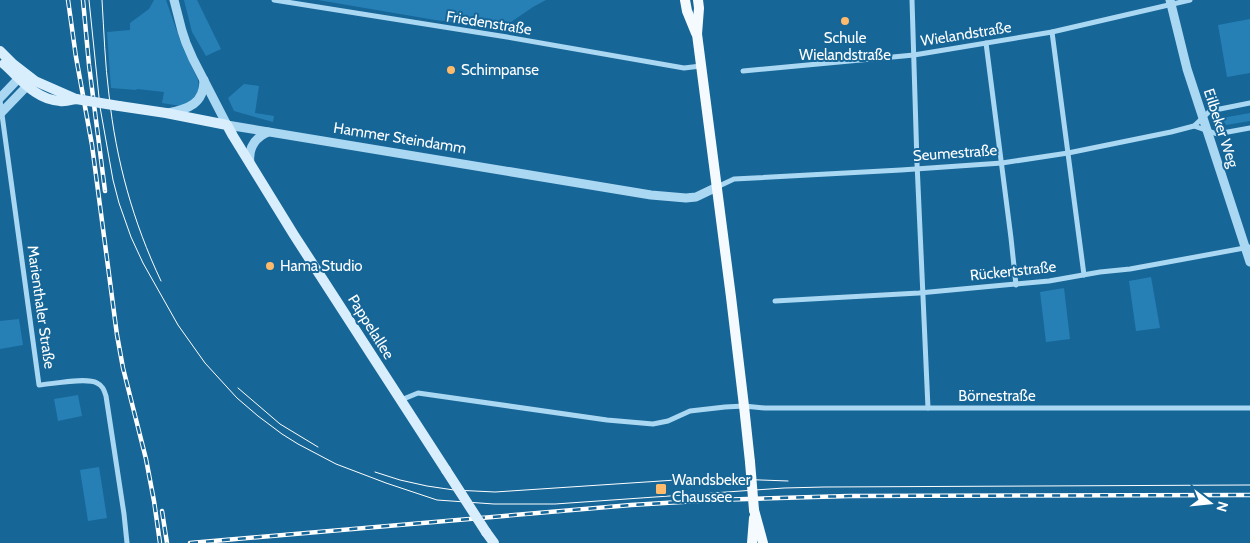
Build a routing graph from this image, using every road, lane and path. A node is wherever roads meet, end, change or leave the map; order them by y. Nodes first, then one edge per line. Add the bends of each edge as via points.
1 (174, 0) edge
2 (274, 0) edge
3 (684, 0) edge
4 (698, 0) edge
5 (912, 0) edge
6 (1190, 0) edge
7 (1171, 2) edge
8 (1052, 32) junction
9 (697, 34) junction
10 (986, 43) junction
11 (0, 51) edge
12 (914, 55) junction
13 (0, 60) edge
14 (701, 66) junction
15 (743, 72) dead end
16 (204, 79) junction
17 (26, 80) junction
18 (0, 99) edge
19 (1250, 103) edge
20 (1, 113) edge
21 (166, 113) junction
22 (1202, 117) junction
23 (228, 125) junction
24 (1194, 126) junction
25 (1250, 128) edge
26 (268, 132) junction
27 (1207, 132) junction
28 (1068, 153) junction
29 (1002, 163) junction
30 (251, 165) junction
31 (918, 169) junction
32 (717, 187) junction
33 (1248, 248) edge
34 (1250, 262) edge
35 (1084, 275) junction
36 (1016, 285) junction
37 (923, 292) junction
38 (775, 301) dead end
39 (400, 400) junction
40 (744, 406) junction
41 (928, 408) junction
42 (1250, 408) edge
43 (754, 510) junction
44 (128, 543) edge
45 (494, 543) edge
46 (752, 543) edge
47 (763, 543) edge

1 - 16 street via 186,43
2 - 14 street, Friedenstraße via 684,68
3 - 9 main road
4 - 9 main road
5 - 12 street
6 - 7 street, Wielandstraße
7 - 8 street, Wielandstraße
7 - 22 street, Eilbeker Weg
8 - 10 street, Wielandstraße
8 - 28 street
9 - 14 main road
10 - 12 street, Wielandstraße
10 - 29 street
11 - 17 main road, Hammer Steindamm
12 - 15 street, Wielandstraße
12 - 31 street
13 - 17 main road, Hammer Steindamm
14 - 32 main road
16 - 21 street via 201,95 195,103 186,109
16 - 23 street
17 - 18 street
17 - 20 street
17 - 21 main road, Hammer Steindamm, bridge via 35,93 50,100 76,99
18 - 20 street, Marienthaler Straße
19 - 22 street via 1210,111
20 - 44 street, Marienthaler Straße via 39,385 83,381 103,388
21 - 23 main road, Hammer Steindamm
22 - 24 street
22 - 27 street, Eilbeker Weg
23 - 26 street, Hammer Steindamm
23 - 30 main road, Pappelallee
24 - 27 street
24 - 28 street, Seumestraße
25 - 27 street via 1217,134
26 - 30 street via 260,136 252,147
26 - 32 street, Hammer Steindamm via 650,196 686,198
27 - 33 street, Eilbeker Weg
28 - 29 street, Seumestraße
28 - 35 street
29 - 31 street, Seumestraße
29 - 36 street
30 - 39 main road, Pappelallee
31 - 32 street, Seumestraße via 734,179
31 - 37 street
32 - 40 main road
33 - 34 street, Eilbeker Weg
33 - 35 street, Rückertstraße
35 - 36 street, Rückertstraße
36 - 37 street, Rückertstraße
37 - 38 street, Rückertstraße
37 - 41 street
39 - 40 street, Börnestraße via 418,393 654,424 690,412
39 - 45 main road, Pappelallee, bridge
40 - 41 street, Börnestraße
40 - 43 main road, bridge
41 - 42 street, Börnestraße
43 - 46 main road
43 - 47 main road

